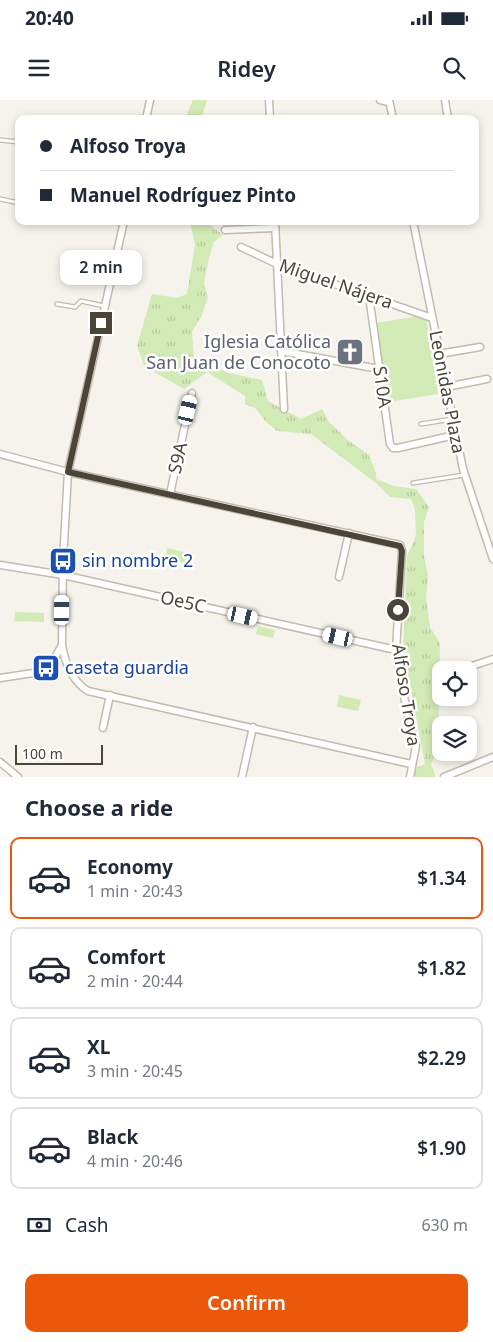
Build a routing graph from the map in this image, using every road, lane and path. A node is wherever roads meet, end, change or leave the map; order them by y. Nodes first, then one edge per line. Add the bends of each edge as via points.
1 (150, 100) edge
2 (270, 100) edge
3 (380, 100) edge
4 (445, 100) edge
5 (389, 101) edge
6 (147, 115) edge
7 (270, 115) edge
8 (391, 115) edge
9 (447, 115) edge
10 (0, 140) edge
11 (15, 142) edge
12 (0, 198) edge
13 (15, 202) edge
14 (123, 225) edge
15 (267, 225) edge
16 (275, 225) edge
17 (414, 225) edge
18 (225, 230) dead end
19 (241, 247) dead end
20 (277, 264) junction
21 (369, 296) junction
22 (57, 304) dead end
23 (105, 306) junction
24 (432, 318) junction
25 (480, 347) dead end
26 (281, 351) junction
27 (439, 354) junction
28 (379, 369) junction
29 (486, 379) dead end
30 (446, 387) junction
31 (192, 393) dead end
32 (284, 409) dead end
33 (452, 419) junction
34 (421, 424) dead end
35 (455, 435) junction
36 (0, 454) edge
37 (68, 472) junction
38 (464, 475) junction
39 (413, 483) dead end
40 (170, 494) junction
41 (349, 533) junction
42 (493, 559) edge
43 (0, 565) edge
44 (63, 575) junction
45 (339, 577) dead end
46 (62, 646) junction
47 (396, 650) junction
48 (493, 659) edge
49 (477, 664) edge
50 (0, 678) edge
51 (110, 695) junction
52 (253, 727) junction
53 (104, 728) dead end
54 (493, 757) edge
55 (0, 762) edge
56 (411, 764) junction
57 (18, 777) edge
58 (242, 777) edge
59 (410, 777) edge
60 (444, 777) edge

1 - 6 street
2 - 7 street
3 - 5 street
4 - 9 street
5 - 8 street
10 - 11 lane
12 - 13 lane
14 - 23 street
15 - 18 street
16 - 20 street
17 - 24 street, Leonidas Plaza
19 - 20 street, Miguel Nájera
20 - 21 street, Miguel Nájera
20 - 26 street
21 - 24 street, Miguel Nájera
21 - 28 street, S10A
22 - 23 lane via 75,307 81,301
23 - 37 street
24 - 27 street, Leonidas Plaza
25 - 27 street
26 - 28 street
26 - 32 street
27 - 30 street, Leonidas Plaza
28 - 35 street, S10A via 393,448
29 - 30 street
30 - 33 street, Leonidas Plaza
31 - 40 street, S9A
33 - 34 lane
33 - 35 street, Leonidas Plaza
35 - 38 street, Leonidas Plaza
36 - 37 street
37 - 40 street
37 - 44 street
38 - 39 lane
38 - 42 street, Leonidas Plaza
40 - 41 street
41 - 45 street
41 - 47 street, Alfoso Troya via 400,546
43 - 44 street, Oe5C
44 - 46 street
44 - 47 street, Oe5C
46 - 50 street via 52,663 40,672
46 - 51 street via 67,665 80,686
47 - 56 street, Alfoso Troya via 416,746
48 - 49 street
51 - 52 street
51 - 53 street
52 - 56 street
52 - 58 street
54 - 60 street
55 - 57 street
56 - 59 street, Alfoso Troya

